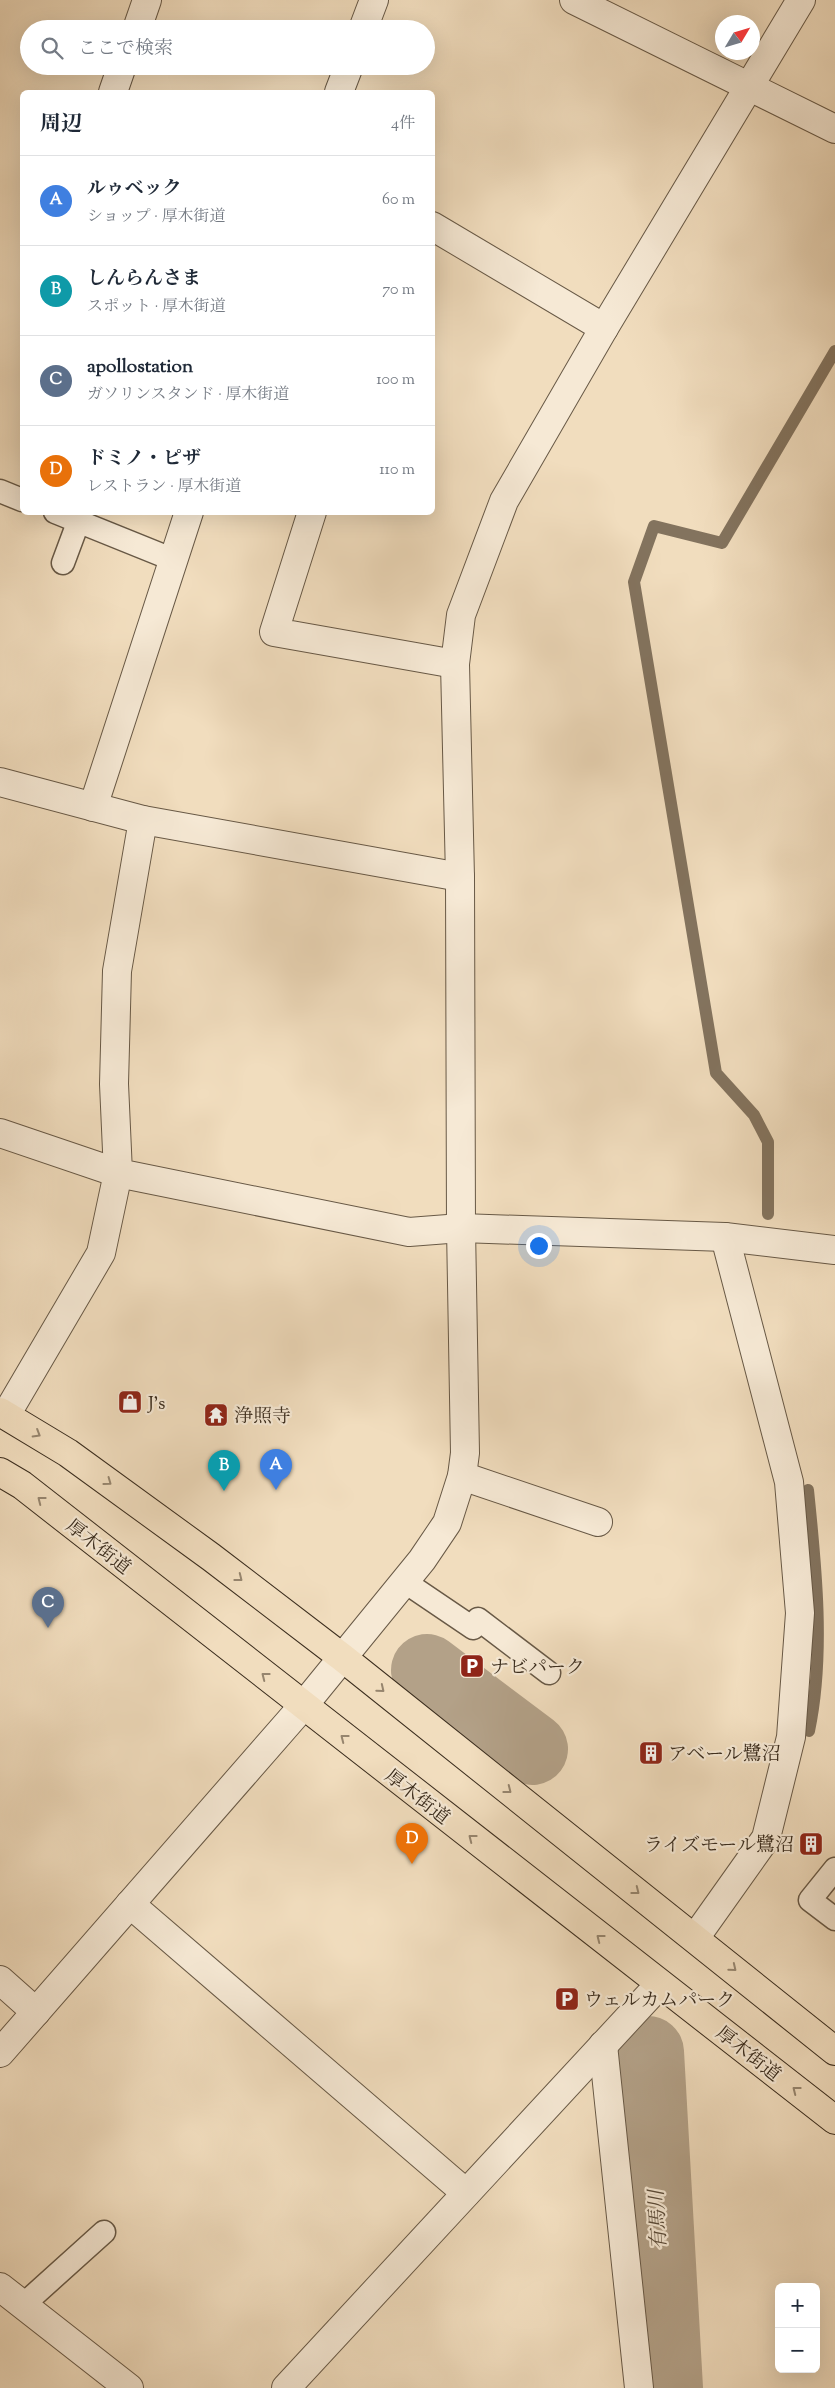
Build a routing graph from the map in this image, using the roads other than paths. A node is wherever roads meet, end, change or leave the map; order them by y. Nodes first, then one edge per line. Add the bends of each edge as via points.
1 (147, 0) edge
2 (374, 0) edge
3 (574, 0) edge
4 (801, 0) edge
5 (140, 20) edge
6 (366, 20) edge
7 (119, 75) edge
8 (346, 75) edge
9 (749, 86) junction
10 (113, 90) edge
11 (340, 90) edge
12 (835, 129) edge
13 (435, 228) edge
14 (604, 328) junction
15 (0, 491) edge
16 (20, 499) edge
17 (188, 515) edge
18 (311, 515) edge
19 (80, 517) edge
20 (174, 560) junction
21 (63, 563) dead end
22 (455, 664) junction
23 (0, 782) edge
24 (93, 807) junction
25 (143, 820) junction
26 (460, 877) junction
27 (0, 1133) edge
28 (118, 1174) junction
29 (461, 1228) junction
30 (726, 1237) junction
31 (835, 1250) edge
32 (3, 1414) edge
33 (0, 1472) edge
34 (462, 1476) junction
35 (598, 1522) dead end
36 (405, 1582) junction
37 (343, 1658) junction
38 (550, 1673) dead end
39 (303, 1706) junction
40 (835, 1869) edge
41 (130, 1904) junction
42 (835, 1919) edge
43 (695, 1938) junction
44 (0, 1980) edge
45 (660, 1984) junction
46 (36, 2012) junction
47 (603, 2045) junction
48 (835, 2051) edge
49 (0, 2054) edge
50 (835, 2120) edge
51 (466, 2193) junction
52 (104, 2232) dead end
53 (0, 2287) edge
54 (23, 2305) junction
55 (129, 2388) edge
56 (286, 2388) edge
57 (639, 2388) edge

1 - 5 street
2 - 6 street
3 - 9 street
4 - 9 street
7 - 10 street
8 - 11 street
9 - 12 street
9 - 14 street
13 - 14 street
14 - 22 street via 504,501 461,615
15 - 16 lane
17 - 20 street
18 - 22 street via 274,632
19 - 20 lane
19 - 21 lane
20 - 24 street
22 - 26 street
23 - 24 street
24 - 25 street
25 - 26 street
25 - 28 street via 117,971 114,1084
26 - 29 street
27 - 28 street
28 - 29 street via 409,1232
28 - 32 street via 101,1253
29 - 30 street
29 - 34 street via 465,1453
30 - 31 street
30 - 43 street via 789,1482 800,1613 791,1737 766,1838
32 -> 37 highway via 68,1453 211,1556
39 -> 33 highway, 厚木街道 via 22,1485
34 - 35 street
34 - 36 street via 446,1523
36 - 37 street
36 - 38 lane via 472,1628 478,1619
37 - 39 street
37 -> 43 highway
39 - 41 street
45 -> 39 highway, 厚木街道
40 - 42 lane via 810,1900
41 - 46 street
41 - 51 street
43 -> 48 highway
44 - 46 street
45 - 47 street
50 -> 45 highway, 厚木街道
46 - 49 street
47 - 51 street
47 - 57 street
51 - 56 street
52 - 54 lane
53 - 54 street
54 - 55 street

